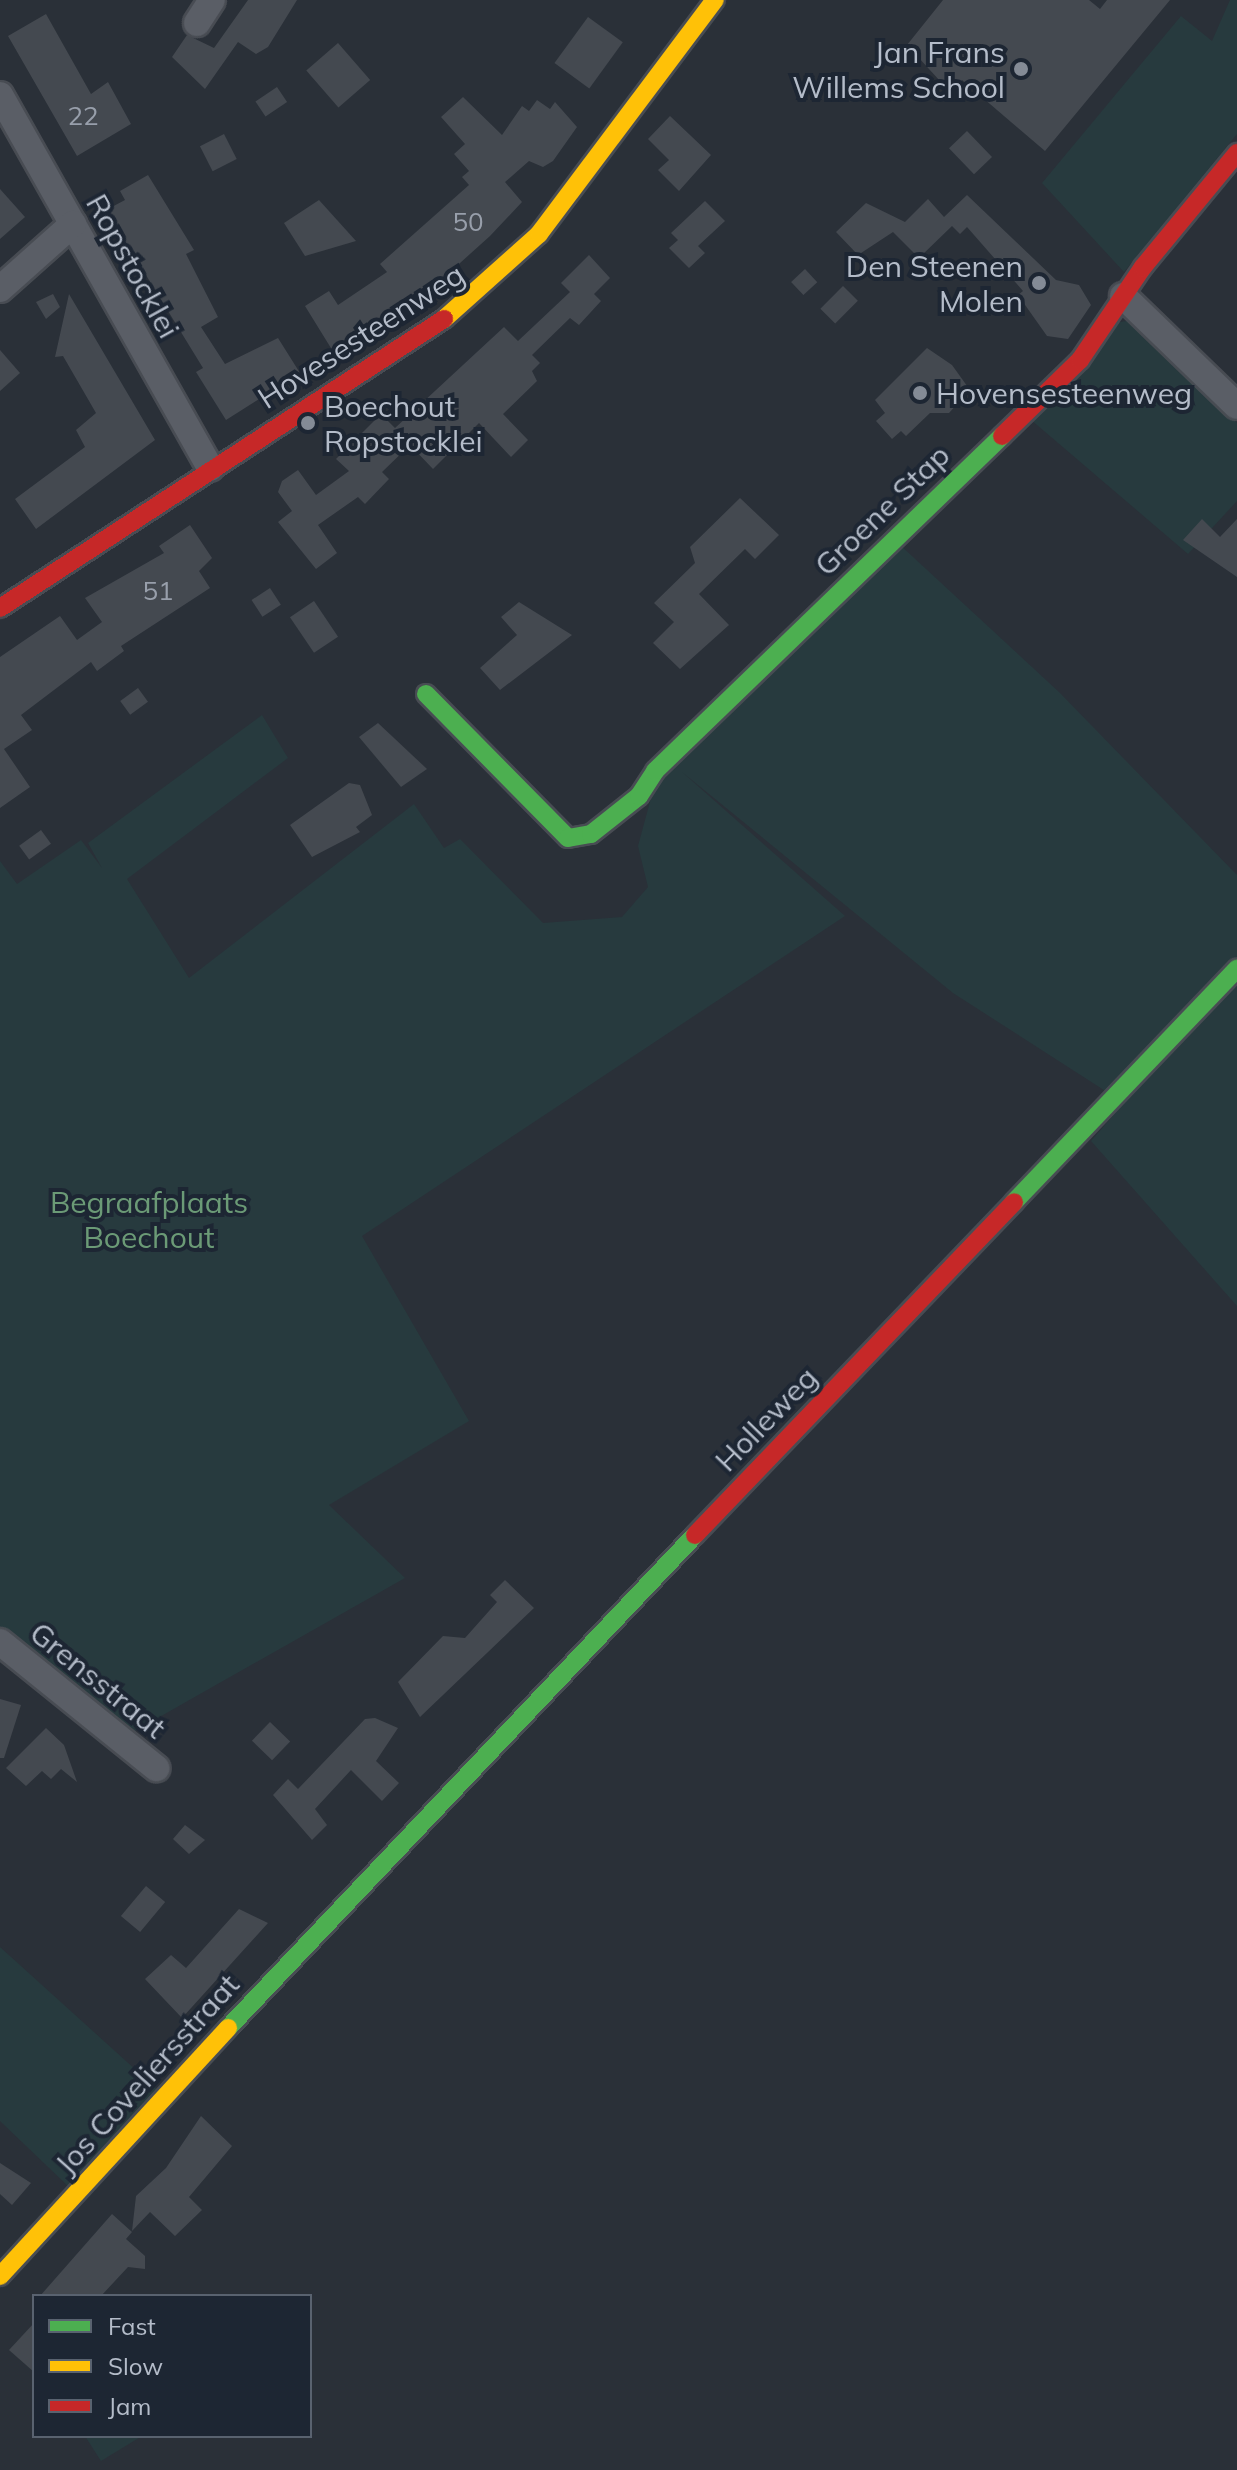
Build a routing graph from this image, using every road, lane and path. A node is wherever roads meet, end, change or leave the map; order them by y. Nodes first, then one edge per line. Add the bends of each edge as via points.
1 (212, 0) edge
2 (715, 0) edge
3 (197, 23) dead end
4 (0, 95) edge
5 (1237, 153) edge
6 (73, 224) junction
7 (0, 289) edge
8 (1123, 296) junction
9 (1237, 406) edge
10 (210, 468) junction
11 (0, 608) edge
12 (426, 694) dead end
13 (1237, 969) edge
14 (0, 1642) edge
15 (156, 1768) dead end
16 (336, 1910) joint
17 (0, 2276) edge

1 - 3 street
2 - 10 street, Hovesesteenweg via 507,270 426,334
4 - 6 street, Ropstocklei
5 - 8 street, Groene Stap
6 - 7 street
6 - 10 street, Ropstocklei
8 - 9 street
8 - 12 street, Groene Stap via 1080,360 670,756 639,796 577,841
10 - 11 street, Hovesesteenweg
13 - 16 street, Holleweg
14 - 15 street, Grensstraat
16 - 17 street, Jos Coveliersstraat

